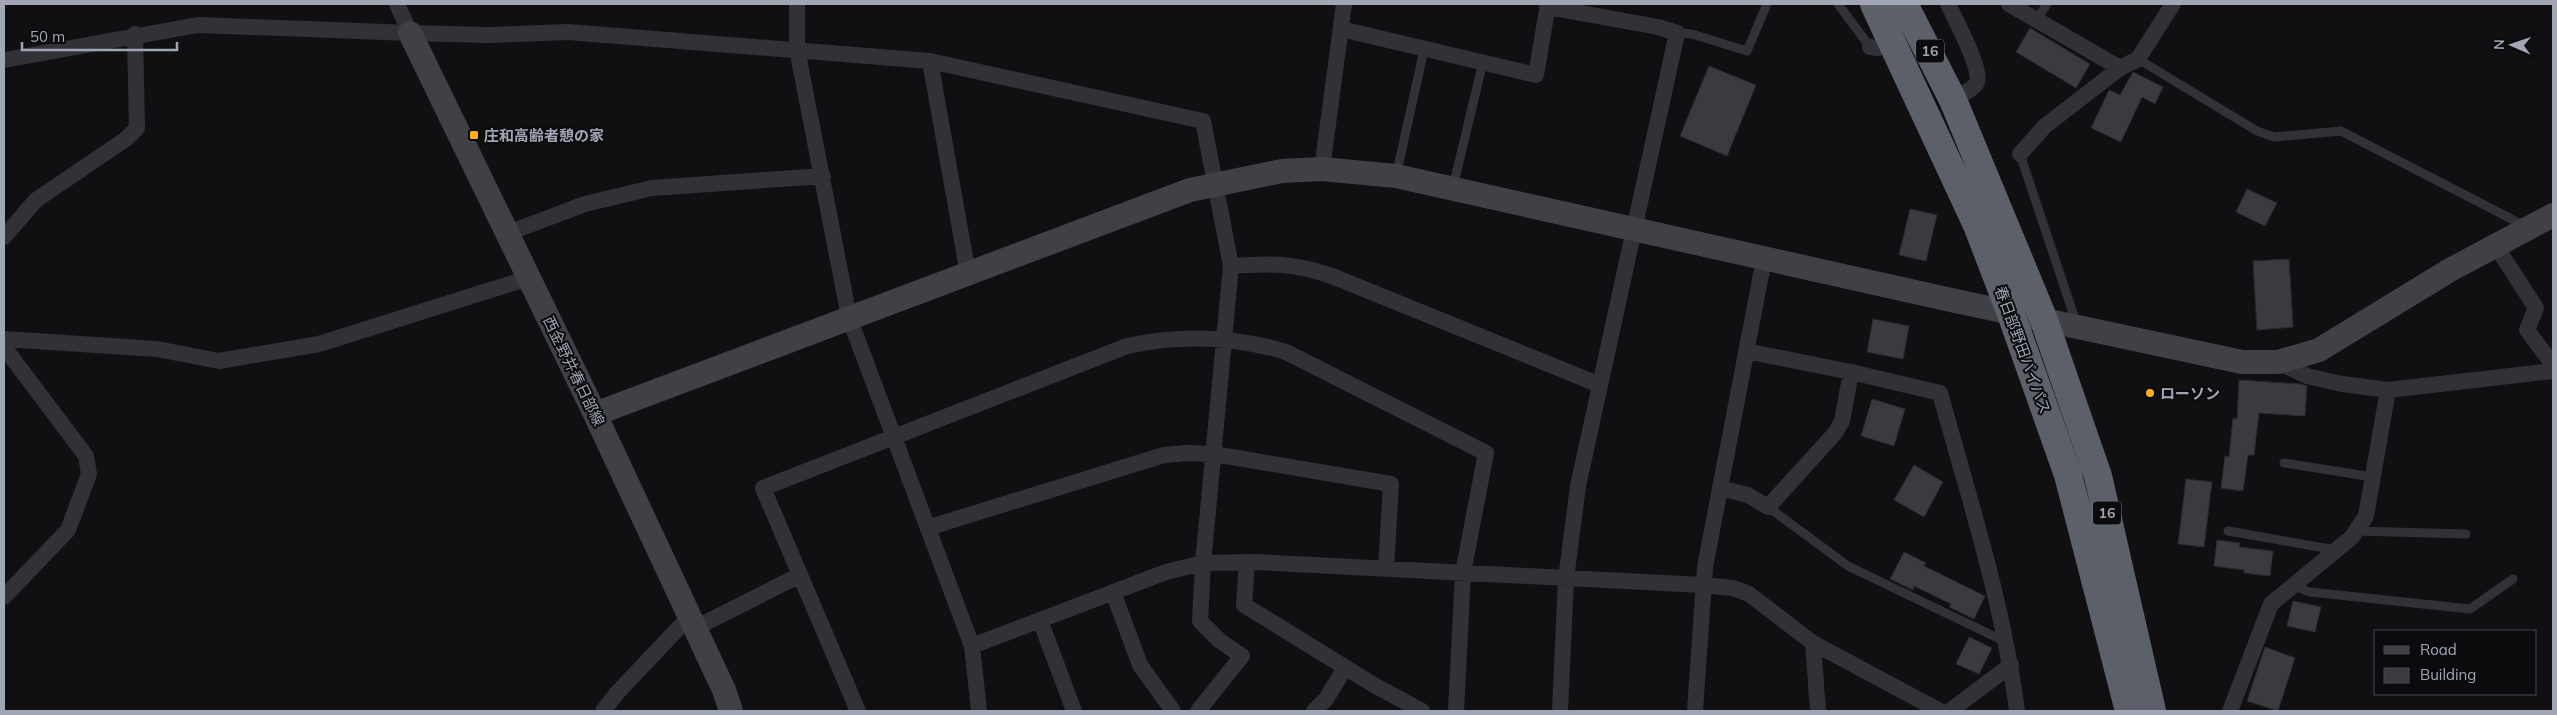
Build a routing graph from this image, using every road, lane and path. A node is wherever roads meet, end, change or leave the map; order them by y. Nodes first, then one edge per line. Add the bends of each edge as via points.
1 (397, 4) edge
2 (797, 4) edge
3 (1344, 4) edge
4 (1767, 4) edge
5 (1838, 4) edge
6 (1874, 4) edge
7 (1904, 4) edge
8 (1948, 4) edge
9 (2009, 4) edge
10 (2047, 4) edge
11 (2173, 4) edge
12 (1548, 6) edge
13 (2037, 19) junction
14 (1341, 29) junction
15 (410, 33) junction
16 (1677, 33) junction
17 (135, 34) junction
18 (1881, 44) junction
19 (797, 49) junction
20 (1424, 50) junction
21 (2138, 59) junction
22 (4, 60) edge
23 (930, 61) junction
24 (1483, 62) junction
25 (2120, 68) junction
26 (1953, 100) junction
27 (2020, 154) joint
28 (1322, 169) junction
29 (823, 176) junction
30 (1396, 176) junction
31 (1216, 183) junction
32 (1452, 187) junction
33 (2553, 215) edge
34 (1634, 228) junction
35 (2530, 228) junction
36 (508, 233) junction
37 (4, 237) edge
38 (2496, 246) junction
39 (1764, 258) junction
40 (1231, 266) junction
41 (968, 274) junction
42 (529, 278) junction
43 (2010, 311) junction
44 (849, 317) junction
45 (2044, 320) junction
46 (2078, 328) junction
47 (4, 339) edge
48 (1226, 339) junction
49 (4, 347) edge
50 (1746, 351) junction
51 (2278, 362) junction
52 (2553, 365) edge
53 (2553, 371) edge
54 (1851, 372) junction
55 (1600, 386) junction
56 (2388, 390) junction
57 (595, 414) junction
58 (893, 439) junction
59 (1214, 454) junction
60 (2284, 463) dead end
61 (2373, 477) junction
62 (1720, 488) junction
63 (1768, 507) junction
64 (930, 527) junction
65 (2228, 531) dead end
66 (2356, 531) junction
67 (2466, 534) dead end
68 (2336, 550) junction
69 (1247, 562) junction
70 (1203, 563) junction
71 (1386, 568) junction
72 (1463, 573) junction
73 (800, 575) junction
74 (1566, 579) junction
75 (2513, 579) dead end
76 (1702, 585) junction
77 (2294, 586) junction
78 (1113, 592) junction
79 (4, 597) edge
80 (1040, 620) junction
81 (692, 623) junction
82 (1813, 643) junction
83 (2008, 643) junction
84 (972, 646) junction
85 (2011, 664) junction
86 (1345, 668) junction
87 (2235, 710) edge
88 (603, 711) edge
89 (731, 711) edge
90 (858, 711) edge
91 (979, 711) edge
92 (1074, 711) edge
93 (1174, 711) edge
94 (1198, 711) edge
95 (1314, 711) edge
96 (1422, 711) edge
97 (1456, 711) edge
98 (1560, 711) edge
99 (1695, 711) edge
100 (1818, 711) edge
101 (1940, 711) edge
102 (1950, 711) edge
103 (2017, 711) edge
104 (2129, 711) edge
105 (2152, 711) edge

1 - 15 street
2 - 19 street
3 - 14 street
4 - 16 lane via 1747,51 1692,34
5 - 18 lane
6 - 18 highway, 春日部野田バイパス / 16
7 - 26 highway, 春日部野田バイパス / 16
8 - 26 street via 1979,78 1976,85
9 - 13 street
10 - 13 lane
11 - 21 street
12 - 16 street
12 - 24 street via 1536,75
13 - 25 street
14 - 20 street
14 - 28 street
15 - 17 street via 198,25
15 - 19 street via 568,32
15 - 36 street, 西金野井春日部線
16 - 34 street
17 - 22 street
17 - 37 street via 137,128 126,139 36,200
18 - 43 highway, 春日部野田バイパス / 16 via 1977,225
19 - 23 street
19 - 29 street
20 - 24 street
20 - 30 lane
21 - 25 street
21 - 35 lane via 2258,131 2274,137 2341,131
23 - 31 street via 1203,121
23 - 41 street
24 - 32 lane
25 - 27 street via 2045,126
26 - 45 highway, 春日部野田バイパス / 16
27 - 46 lane
28 - 30 street
28 - 31 street
29 - 36 street via 652,188 585,204
29 - 44 street
30 - 32 street
31 - 40 street
31 - 41 street
32 - 34 street
33 - 35 street
34 - 39 street
34 - 55 street
35 - 38 street
36 - 42 street, 西金野井春日部線
38 - 51 street via 2450,270 2319,350
38 - 52 street via 2536,308 2527,330
39 - 43 street
39 - 50 street
40 - 48 street
40 - 55 street via 1276,263 1315,270
41 - 44 street
42 - 47 street via 319,344 219,361 157,349
42 - 57 street, 西金野井春日部線
43 - 45 street
43 - 104 highway, 春日部野田バイパス / 16 via 2068,475
44 - 57 street
44 - 58 street
45 - 46 street
45 - 105 highway, 春日部野田バイパス / 16 via 2098,476
46 - 51 street via 2242,362
48 - 58 street via 1178,338 1127,346
48 - 59 street
48 - 72 street via 1286,352 1486,453
49 - 79 street via 86,456 89,474 68,530
50 - 54 street
50 - 62 street
51 - 56 street via 2307,376
53 - 56 street
54 - 63 street via 1842,421 1836,432
54 - 83 street via 1940,393
55 - 74 street via 1578,486
56 - 61 street
57 - 81 street, 西金野井春日部線
58 - 64 street
58 - 73 street via 763,488
59 - 64 street via 1164,455
59 - 70 street
59 - 71 street via 1391,484
60 - 61 lane
61 - 66 street via 2366,516
62 - 63 street via 1748,495
62 - 76 street
63 - 83 lane via 1848,566
64 - 84 street
65 - 68 lane
66 - 67 lane
66 - 68 street
68 - 77 street
69 - 70 street
69 - 71 street
69 - 86 street via 1244,605
70 - 78 street via 1166,572
70 - 94 street via 1200,621 1220,641 1242,656
71 - 72 street
72 - 74 street
72 - 97 street
73 - 81 street
73 - 90 street
74 - 76 street
74 - 98 street
75 - 77 lane via 2470,609 2310,592
76 - 82 street via 1733,588 1749,594
76 - 99 street
77 - 87 street via 2272,604
78 - 80 street
78 - 93 street via 1140,664
80 - 84 street
80 - 92 street
81 - 88 street via 617,693
81 - 89 street, 西金野井春日部線
82 - 100 street
82 - 101 street
83 - 85 street
84 - 91 street
85 - 102 street
85 - 103 street
86 - 95 street via 1326,699
86 - 96 street

